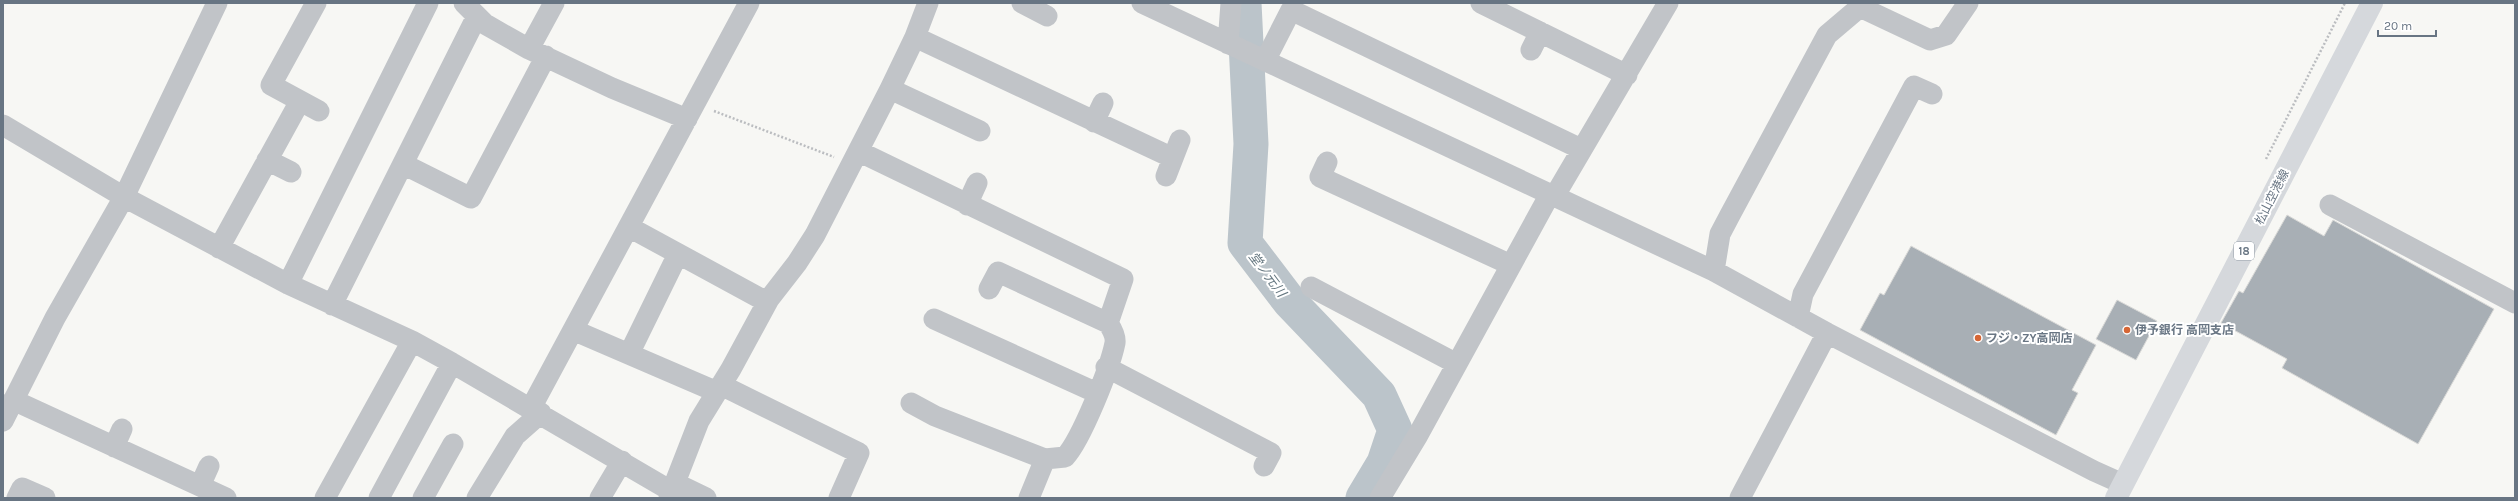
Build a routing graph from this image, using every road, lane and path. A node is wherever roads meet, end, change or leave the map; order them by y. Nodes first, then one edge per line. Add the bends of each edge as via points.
1 (217, 3) edge
2 (316, 3) edge
3 (428, 3) edge
4 (554, 3) edge
5 (749, 3) edge
6 (928, 3) edge
7 (1022, 3) edge
8 (1142, 3) edge
9 (1231, 3) edge
10 (1480, 3) edge
11 (1668, 3) edge
12 (1968, 3) edge
13 (2372, 3) edge
14 (1854, 5) edge
15 (470, 10) edge
16 (1047, 16) dead end
17 (916, 37) junction
18 (1228, 44) junction
19 (538, 53) junction
20 (1265, 61) junction
21 (1627, 75) junction
22 (890, 89) junction
23 (1932, 94) dead end
24 (300, 101) junction
25 (1103, 103) dead end
26 (319, 111) dead end
27 (690, 113) junction
28 (1094, 122) junction
29 (3, 125) edge
30 (980, 130) dead end
31 (1180, 140) dead end
32 (1581, 149) junction
33 (856, 158) junction
34 (267, 160) junction
35 (1327, 162) dead end
36 (403, 164) junction
37 (291, 172) dead end
38 (977, 183) dead end
39 (1552, 196) junction
40 (124, 197) junction
41 (967, 204) junction
42 (2330, 205) dead end
43 (629, 227) junction
44 (219, 248) junction
45 (678, 254) junction
46 (1511, 265) junction
47 (1714, 271) junction
48 (288, 284) junction
49 (1311, 287) dead end
50 (989, 288) dead end
51 (767, 302) junction
52 (2515, 303) edge
53 (332, 305) junction
54 (1798, 317) junction
55 (934, 319) dead end
56 (1108, 323) junction
57 (573, 330) junction
58 (1827, 333) junction
59 (412, 341) junction
60 (629, 354) junction
61 (452, 363) junction
62 (1457, 364) junction
63 (1106, 367) junction
64 (719, 388) junction
65 (1097, 393) junction
66 (14, 400) junction
67 (911, 402) dead end
68 (536, 410) junction
69 (3, 421) edge
70 (453, 444) dead end
71 (1045, 459) junction
72 (622, 462) junction
73 (210, 466) dead end
74 (1264, 466) dead end
75 (200, 486) junction
76 (672, 491) edge
77 (2119, 494) edge
78 (1035, 496) edge
79 (17, 498) edge
80 (45, 498) edge
81 (226, 498) edge
82 (325, 498) edge
83 (379, 498) edge
84 (423, 498) edge
85 (477, 498) edge
86 (600, 498) edge
87 (706, 498) edge
88 (839, 498) edge
89 (1380, 498) edge
90 (1740, 498) edge

1 - 40 street
2 - 24 street via 271,85
3 - 48 street
4 - 19 street
5 - 27 street
6 - 17 street
7 - 16 street
8 - 18 street
9 - 18 street
10 - 21 street via 1536,41
11 - 21 street
12 - 14 street via 1946,35 1930,40
13 - 77 main road, 松山空港線 / 18
14 - 47 street via 1828,35 1730,215 1720,234
15 - 19 street
15 - 36 street
17 - 22 street
17 - 28 street via 1009,91
18 - 20 street
19 - 27 street
19 - 36 street via 471,198
20 - 32 street via 1291,10
20 - 39 street
21 - 32 street
22 - 30 street
22 - 33 street
23 - 54 street via 1914,86 1803,294
24 - 26 street
24 - 34 street
25 - 28 street
27 - 33 path via 732,117
27 - 43 street
28 - 31 street via 1170,167
29 - 40 street
32 - 39 street
33 - 41 street
33 - 51 street via 815,235
34 - 37 street
34 - 44 street
35 - 46 street via 1320,177
36 - 53 street
38 - 41 street
39 - 46 street
39 - 47 street
40 - 44 street
40 - 66 street via 55,318
41 - 56 street via 1123,279
42 - 52 street
43 - 45 street
43 - 57 street
44 - 48 street
45 - 51 street
45 - 60 street
46 - 62 street
47 - 54 street
48 - 53 street
49 - 62 street
50 - 56 street via 998,272
51 - 64 street
53 - 59 street
54 - 58 street
55 - 65 street
56 - 63 street via 1114,331 1115,342
57 - 60 street
57 - 68 street
58 - 77 street via 2087,467
58 - 90 street
59 - 61 street
59 - 82 street
60 - 64 street
61 - 68 street
61 - 83 street
62 - 89 street
63 - 65 street
63 - 74 street via 1271,453
64 - 76 street via 699,421
64 - 88 street via 858,453
65 - 71 street via 1072,450 1065,457
66 - 69 street
66 - 75 street via 118,438
67 - 71 street via 935,416
68 - 72 street
68 - 85 street via 515,436
70 - 84 street
71 - 78 street
72 - 76 street
72 - 86 street
73 - 75 street
75 - 81 street
76 - 87 street
79 - 80 street via 22,488

